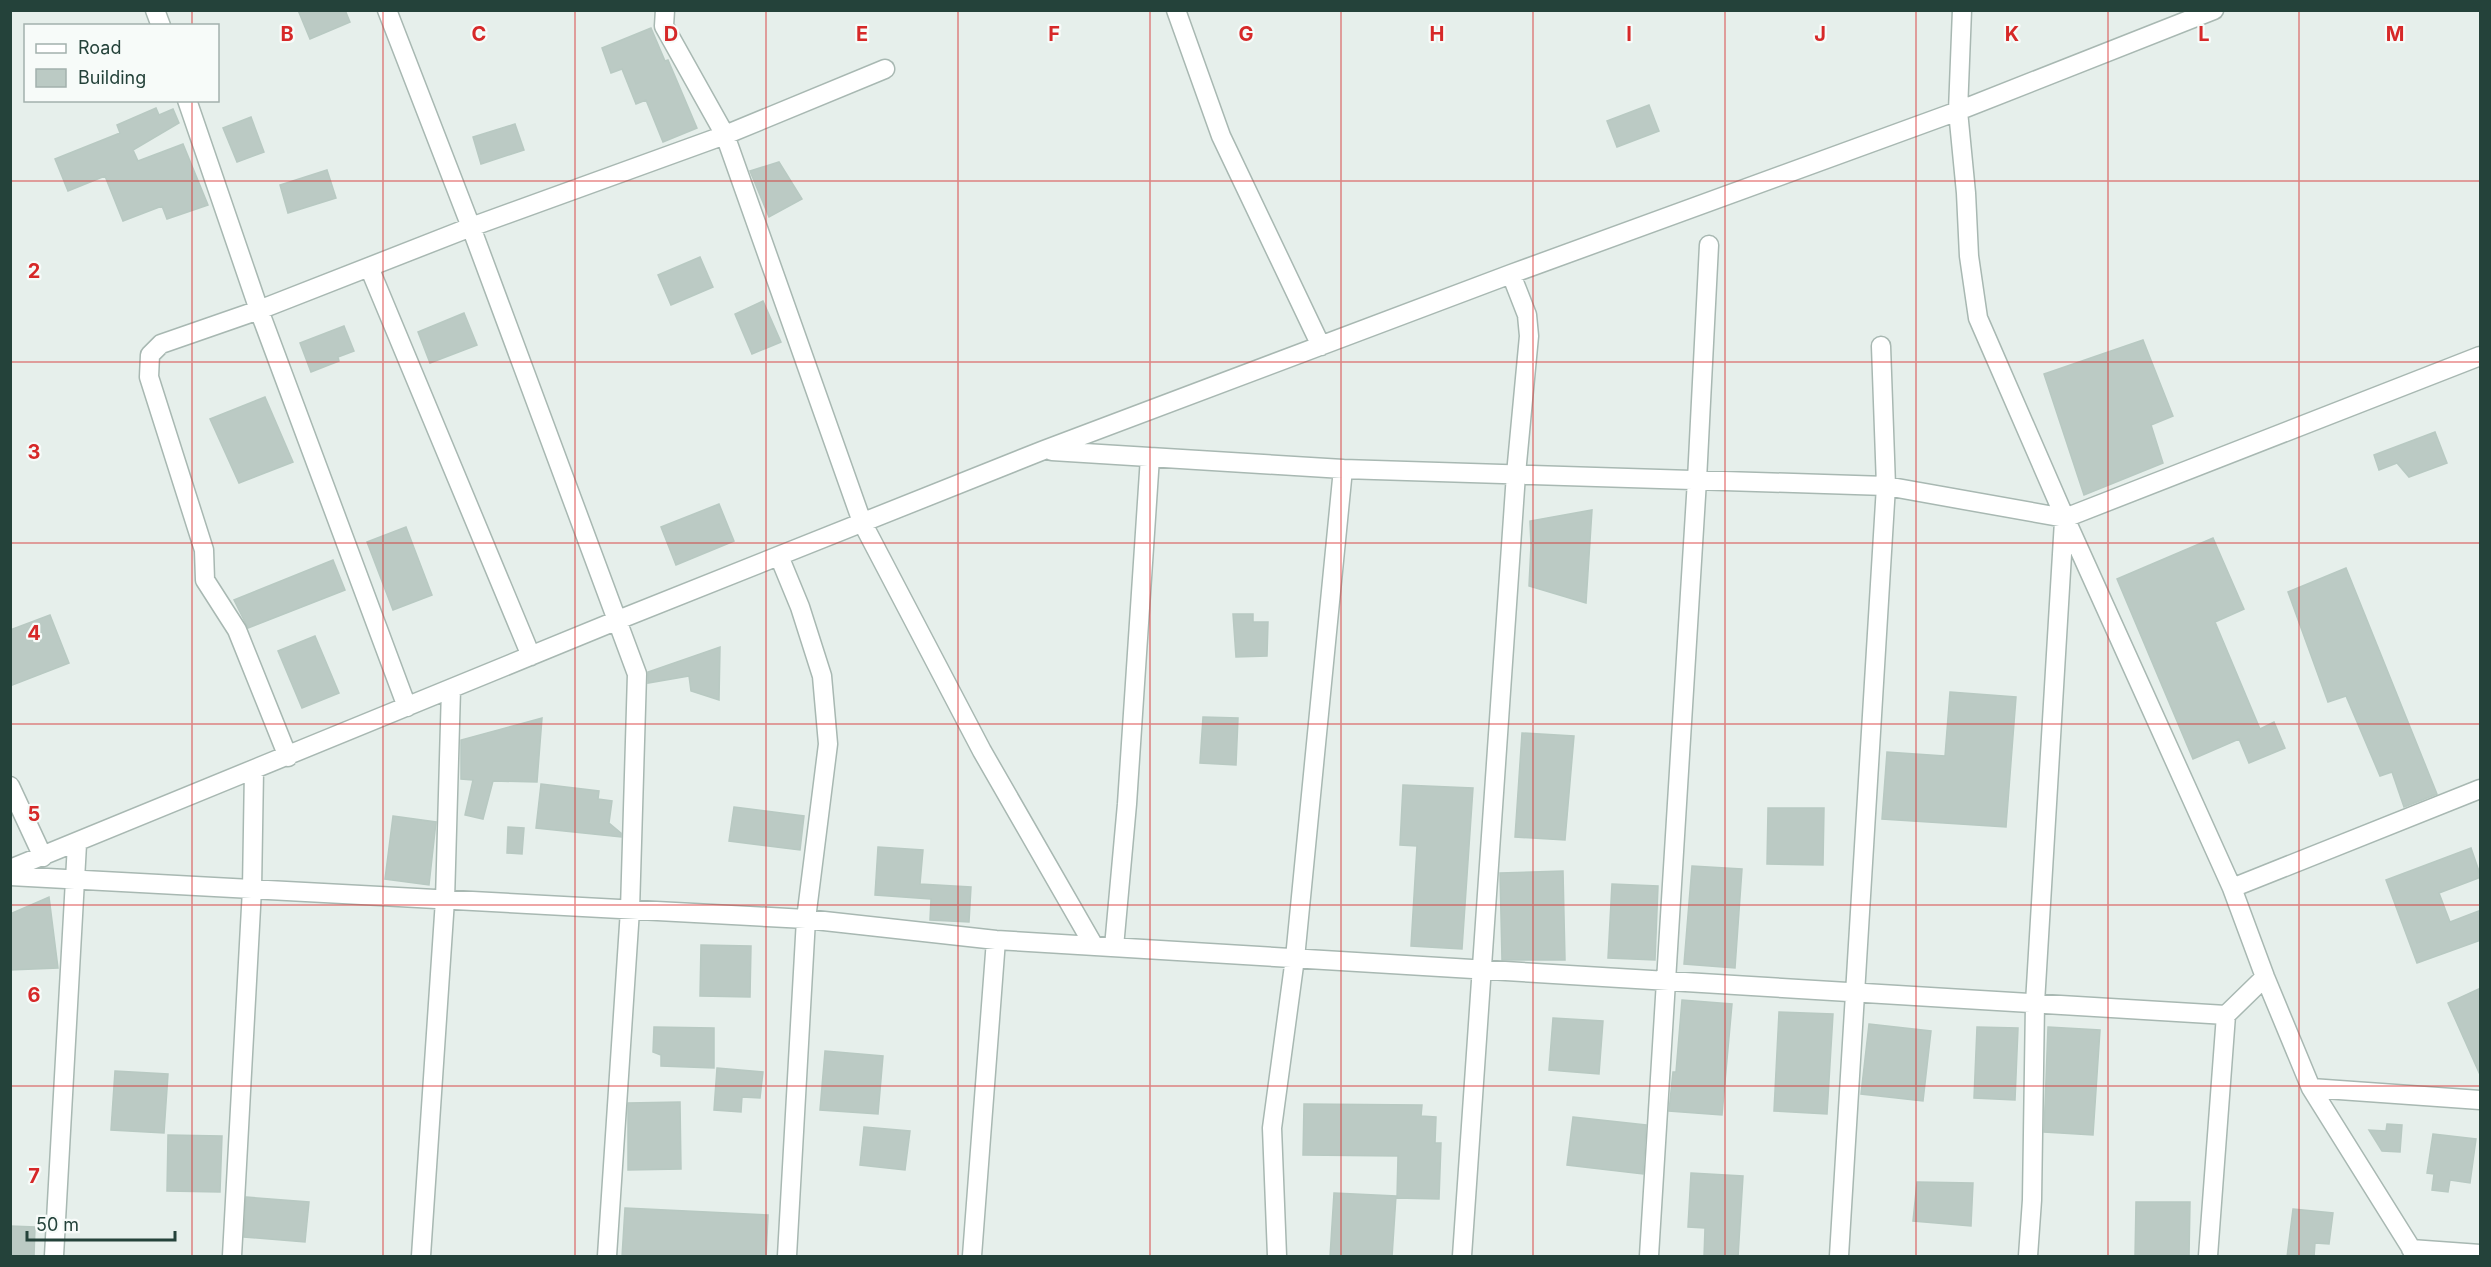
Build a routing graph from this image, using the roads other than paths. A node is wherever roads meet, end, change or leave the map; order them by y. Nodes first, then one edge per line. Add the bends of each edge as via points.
1 (387, 10) edge
2 (665, 10) edge
3 (1176, 10) edge
4 (1962, 10) edge
5 (2214, 10) edge
6 (885, 69) dead end
7 (188, 102) edge
8 (1958, 111) junction
9 (725, 135) junction
10 (471, 227) junction
11 (1709, 245) dead end
12 (369, 267) junction
13 (1511, 274) junction
14 (259, 310) junction
15 (1321, 346) junction
16 (1881, 346) dead end
17 (2481, 356) edge
18 (1044, 450) junction
19 (1150, 457) junction
20 (1343, 469) junction
21 (1516, 474) junction
22 (1697, 480) junction
23 (1886, 486) junction
24 (2065, 518) junction
25 (862, 522) junction
26 (779, 556) junction
27 (618, 620) junction
28 (531, 656) junction
29 (451, 689) junction
30 (407, 707) junction
31 (288, 757) junction
32 (254, 770) junction
33 (10, 786) edge
34 (2481, 789) edge
35 (77, 844) junction
36 (43, 857) junction
37 (10, 869) edge
38 (10, 876) edge
39 (75, 880) junction
40 (2232, 888) junction
41 (252, 889) junction
42 (445, 900) junction
43 (630, 909) junction
44 (806, 919) junction
45 (996, 940) junction
46 (1094, 946) junction
47 (1114, 947) junction
48 (1295, 958) junction
49 (1481, 970) junction
50 (2265, 977) junction
51 (1667, 981) junction
52 (1856, 992) junction
53 (2035, 1003) junction
54 (2226, 1015) junction
55 (2311, 1088) junction
56 (2481, 1100) edge
57 (2414, 1253) edge
58 (2481, 1254) edge
59 (54, 1257) edge
60 (232, 1257) edge
61 (421, 1257) edge
62 (607, 1257) edge
63 (787, 1257) edge
64 (972, 1257) edge
65 (1277, 1257) edge
66 (1462, 1257) edge
67 (1649, 1257) edge
68 (1839, 1257) edge
69 (2028, 1257) edge
70 (2208, 1257) edge

1 - 10 street
2 - 9 street via 664,26
3 - 15 street via 1221,136
4 - 8 street
5 - 8 street
6 - 9 street
7 - 14 street
8 - 13 street
8 - 24 street via 1978,318
9 - 10 street
9 - 25 street
10 - 12 street
10 - 27 street
11 - 22 street
12 - 14 street
12 - 28 street
13 - 15 street
13 - 21 street via 1527,315 1529,336
14 - 30 street
14 - 31 street via 161,344 150,355 149,377 204,550 205,580 237,630
15 - 18 street
16 - 23 street
17 - 24 street
18 - 19 street
18 - 25 street
19 - 20 street
19 - 47 street
20 - 21 street
20 - 48 street
21 - 22 street
21 - 49 street
22 - 23 street
22 - 51 street
23 - 24 street
23 - 52 street
24 - 40 street
24 - 53 street
25 - 26 street
25 - 46 street via 982,751
26 - 27 street
26 - 44 street via 822,676 828,744
27 - 28 street
27 - 43 street via 637,674
28 - 29 street
29 - 30 street
29 - 42 street
30 - 31 street
31 - 32 street
32 - 35 street
32 - 41 street
33 - 36 street
34 - 40 street
35 - 36 street
35 - 39 street
36 - 37 street
38 - 39 street
39 - 41 street
39 - 59 street
40 - 50 street
41 - 42 street
41 - 60 street
42 - 43 street
42 - 61 street
43 - 44 street
43 - 62 street
44 - 45 street
44 - 63 street
45 - 46 street
45 - 64 street
46 - 47 street
47 - 48 street
48 - 49 street
48 - 65 street via 1272,1128
49 - 51 street
49 - 66 street
50 - 54 street
50 - 55 street
51 - 52 street
51 - 67 street
52 - 53 street
52 - 68 street
53 - 54 street
53 - 69 street
54 - 70 street
55 - 56 street
55 - 57 street
57 - 58 street

